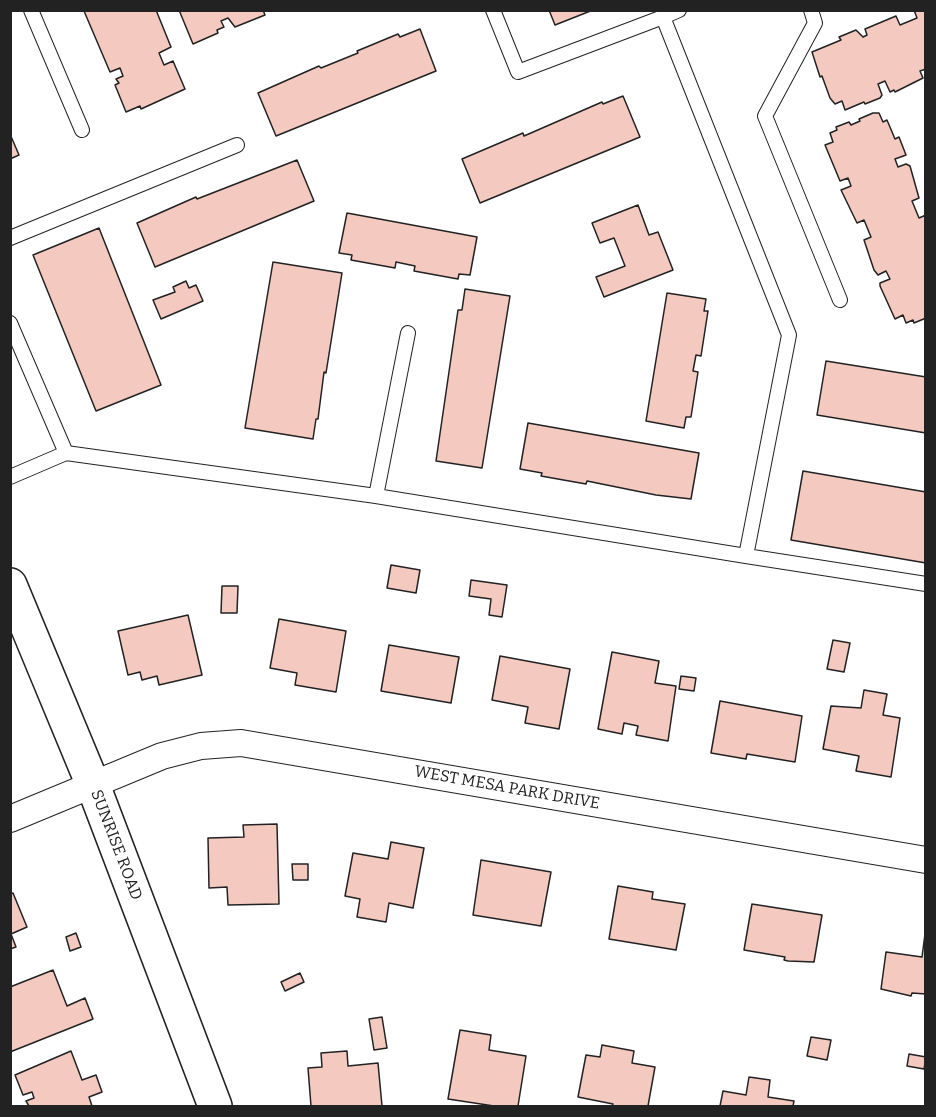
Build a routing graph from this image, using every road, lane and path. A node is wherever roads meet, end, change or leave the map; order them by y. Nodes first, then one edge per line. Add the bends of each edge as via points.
1 (31, 10) edge
2 (493, 10) edge
3 (679, 10) edge
4 (811, 10) edge
5 (663, 17) junction
6 (82, 130) dead end
7 (237, 145) dead end
8 (10, 238) edge
9 (840, 300) dead end
10 (10, 323) edge
11 (408, 333) dead end
12 (66, 453) junction
13 (10, 477) edge
14 (376, 496) junction
15 (746, 556) junction
16 (926, 584) edge
17 (10, 585) edge
18 (93, 785) junction
19 (10, 819) edge
20 (926, 860) edge
21 (215, 1107) edge

1 - 6 lane
2 - 5 lane via 518,72
3 - 5 lane
4 - 9 lane via 815,23 765,116
5 - 15 lane via 789,335
7 - 8 lane
10 - 12 lane
11 - 14 lane
12 - 13 lane
12 - 14 lane
14 - 15 lane
15 - 16 lane
17 - 18 main road, SUNRISE ROAD
18 - 19 street, WEST MESA PARK DRIVE
18 - 20 street, WEST MESA PARK DRIVE via 162,756 201,746 261,745
18 - 21 main road, SUNRISE ROAD

